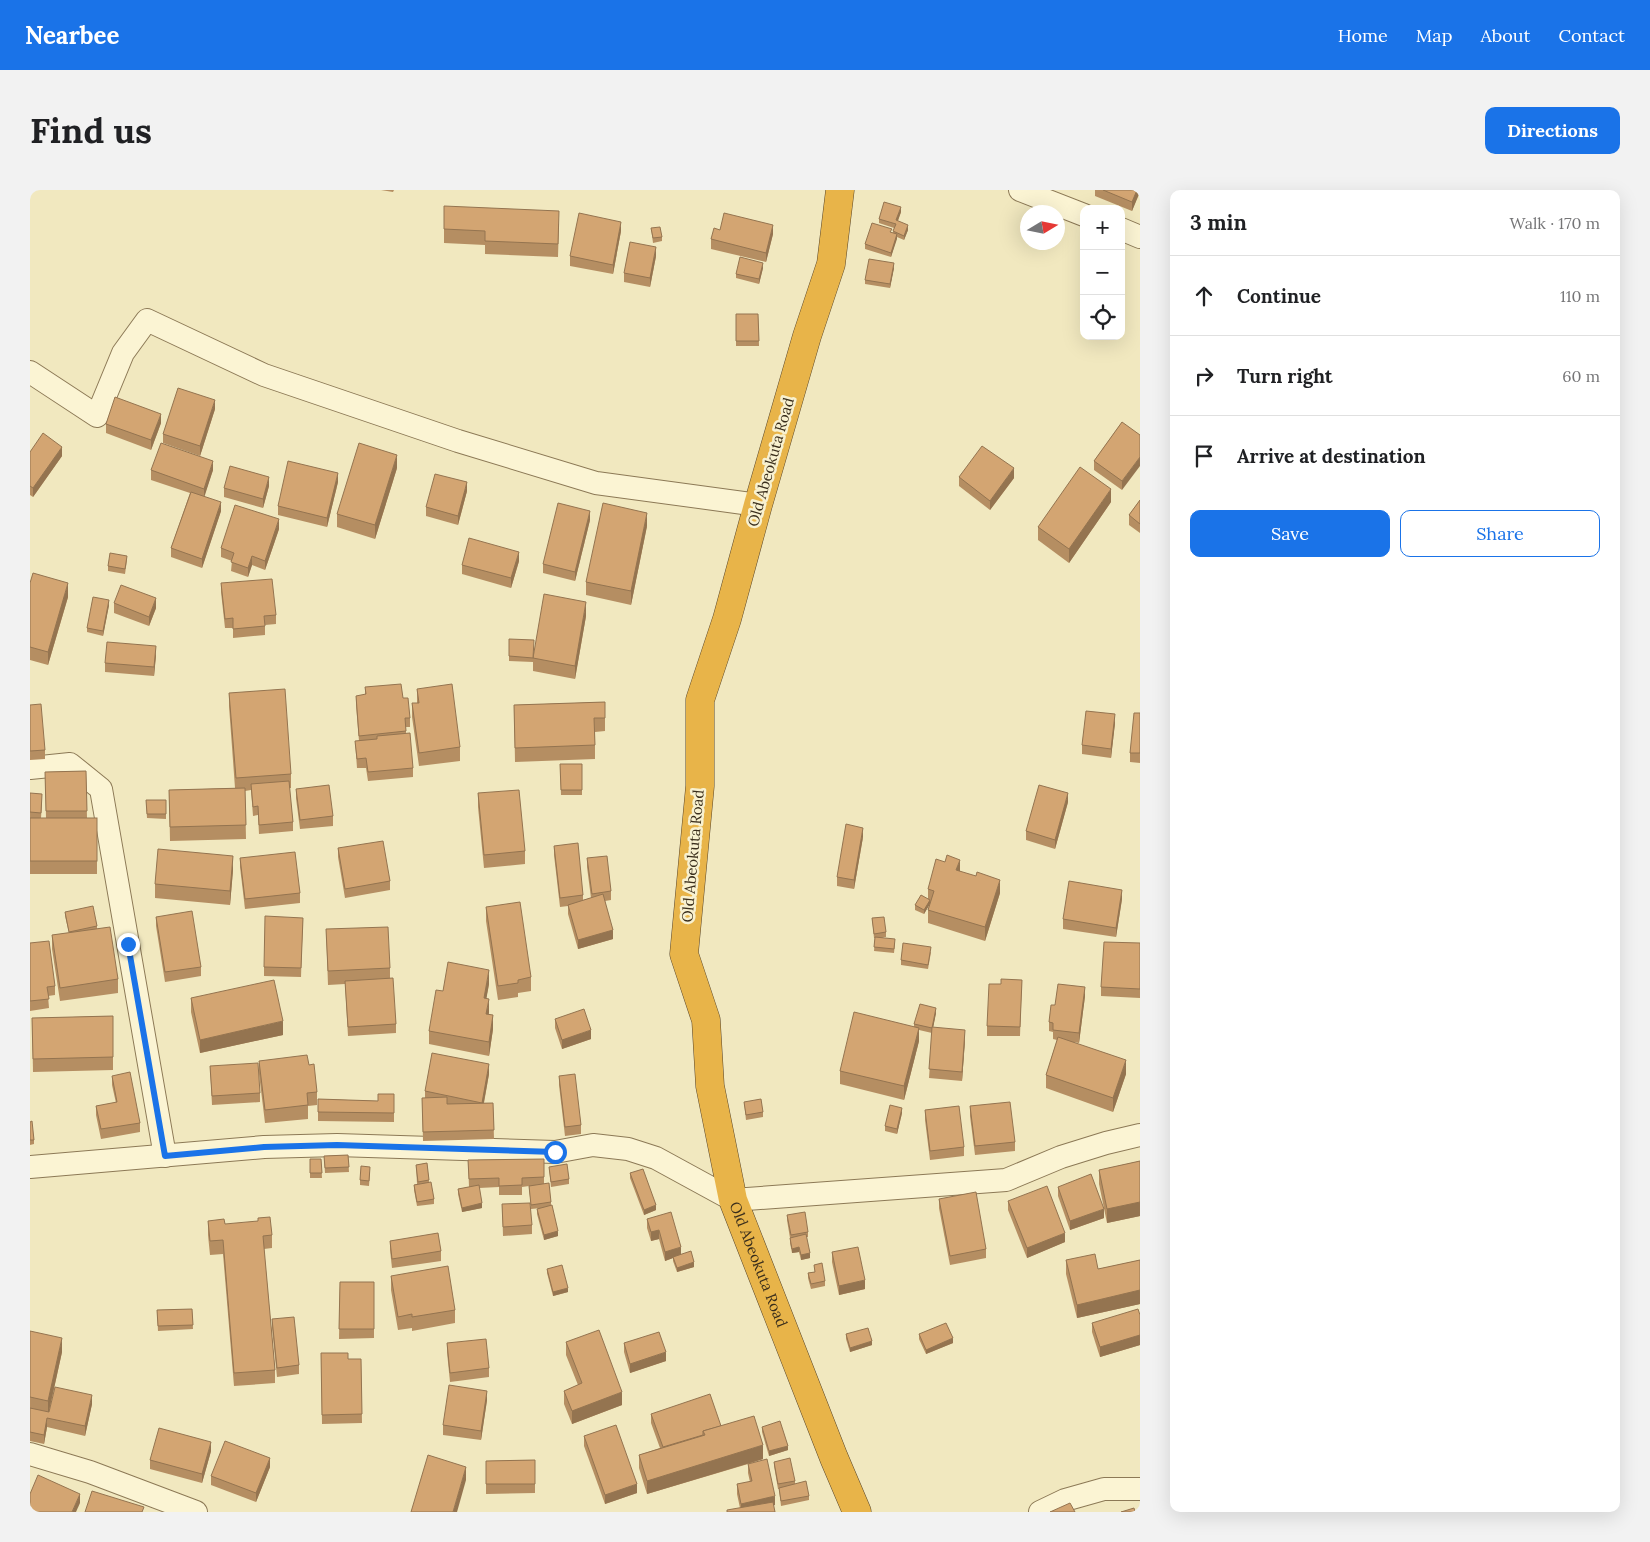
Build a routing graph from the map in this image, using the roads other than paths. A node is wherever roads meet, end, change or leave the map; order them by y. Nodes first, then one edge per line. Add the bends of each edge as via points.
1 (840, 190) edge
2 (1020, 190) edge
3 (1080, 212) edge
4 (1125, 231) edge
5 (1140, 237) edge
6 (30, 372) edge
7 (758, 505) junction
8 (30, 768) edge
9 (1140, 1135) edge
10 (165, 1156) junction
11 (30, 1167) edge
12 (733, 1200) junction
13 (30, 1454) edge
14 (1140, 1489) edge
15 (196, 1512) edge
16 (857, 1512) edge
17 (1040, 1512) edge

1 - 7 highway, Old Abeokuta Road via 830,264
2 - 3 street
4 - 5 street
6 - 7 street via 97,416 123,353 147,320 264,375 458,441 596,482
7 - 12 highway, Old Abeokuta Road via 727,619 700,700 700,786 684,954 706,1020 710,1086
8 - 10 street via 70,764 101,789
9 - 12 street via 1061,1157 1006,1180
10 - 11 street
10 - 12 street via 264,1147 337,1145 555,1152 593,1145 628,1149 656,1158
12 - 16 highway, Old Abeokuta Road
13 - 15 street via 90,1472
14 - 17 street via 1104,1488

